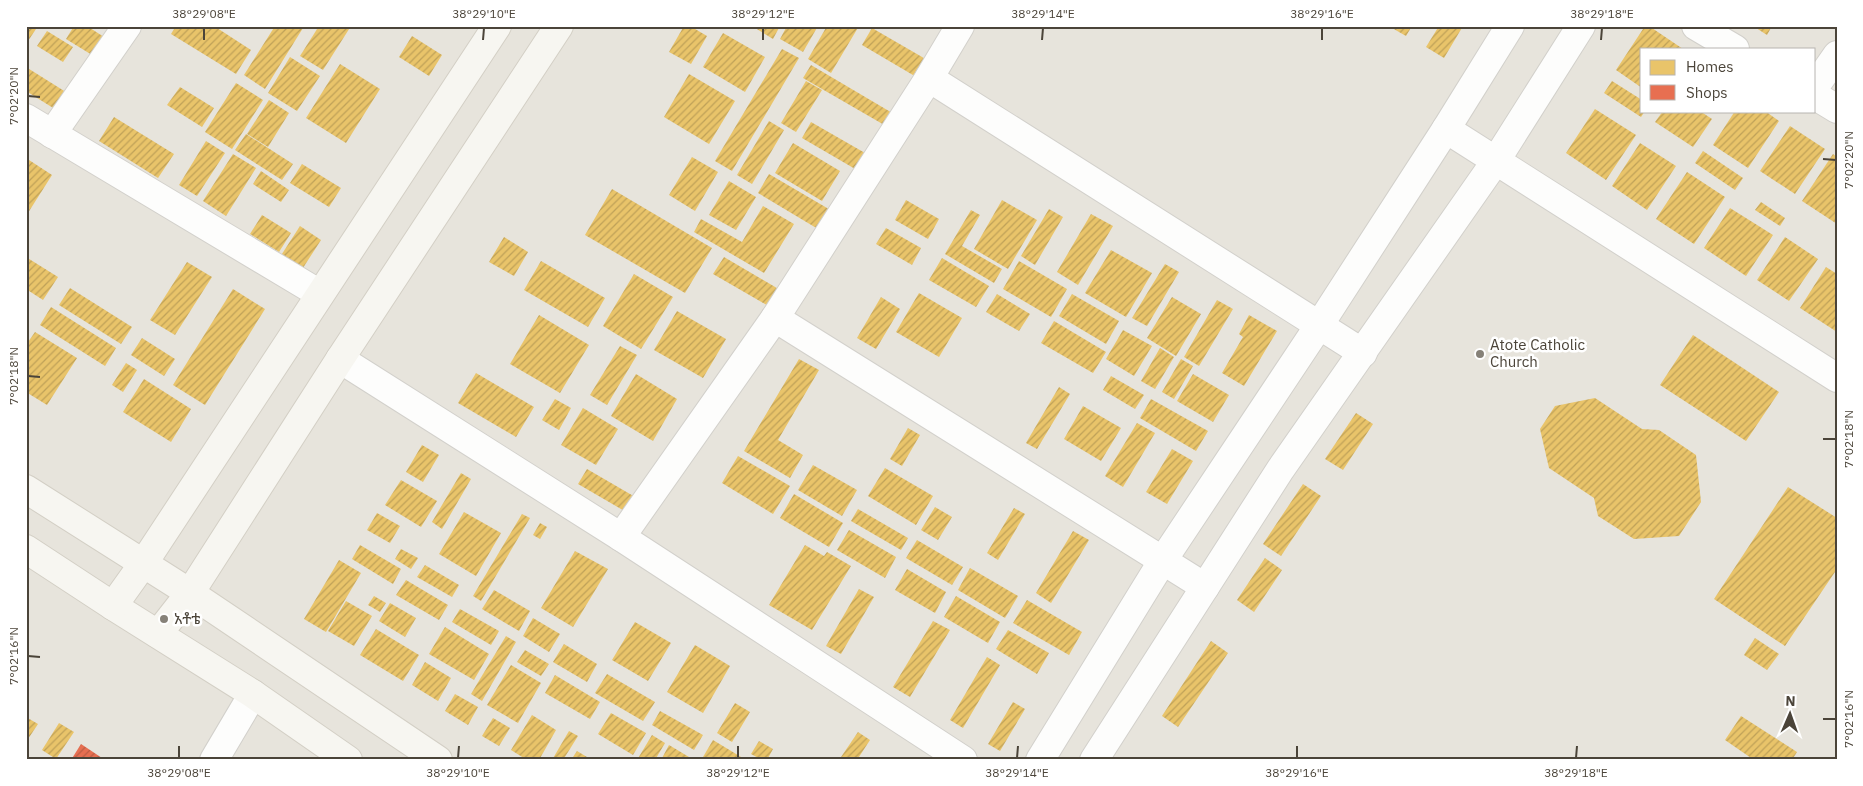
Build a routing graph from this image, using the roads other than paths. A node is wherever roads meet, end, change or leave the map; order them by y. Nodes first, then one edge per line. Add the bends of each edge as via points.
1 (126, 26) edge
2 (497, 26) edge
3 (559, 26) edge
4 (960, 26) edge
5 (1510, 26) edge
6 (1581, 26) edge
7 (1696, 26) edge
8 (1733, 48) edge
9 (1837, 55) edge
10 (929, 78) junction
11 (1816, 85) edge
12 (1816, 96) edge
13 (1837, 109) edge
14 (26, 118) edge
15 (1446, 129) junction
16 (52, 134) junction
17 (1495, 162) junction
18 (320, 294) junction
19 (775, 318) junction
20 (1320, 324) junction
21 (1363, 352) junction
22 (340, 359) junction
23 (1837, 378) edge
24 (26, 489) edge
25 (621, 537) junction
26 (26, 549) edge
27 (1163, 560) junction
28 (143, 564) junction
29 (1205, 587) junction
30 (190, 593) junction
31 (113, 606) junction
32 (158, 634) junction
33 (254, 694) junction
34 (214, 760) edge
35 (348, 760) edge
36 (438, 760) edge
37 (963, 760) edge
38 (1040, 760) edge
39 (1094, 760) edge

1 - 16 street
2 - 18 main road
3 - 22 main road
4 - 10 street
5 - 15 street
6 - 17 street
7 - 8 street
9 - 11 street
10 - 19 street
10 - 20 street
12 - 13 street
14 - 16 street
15 - 17 street
15 - 20 street
16 - 18 street
17 - 21 street
17 - 23 street
18 - 28 main road
19 - 25 street
19 - 27 street
20 - 21 street
20 - 27 street
21 - 29 street via 1280,470
22 - 25 street
22 - 30 main road
24 - 28 main road
25 - 37 street
26 - 31 main road
27 - 29 street
27 - 38 street
28 - 30 main road
28 - 31 main road
29 - 39 street
30 - 32 main road
30 - 36 main road
31 - 32 main road
32 - 33 main road
33 - 34 street
33 - 35 main road

